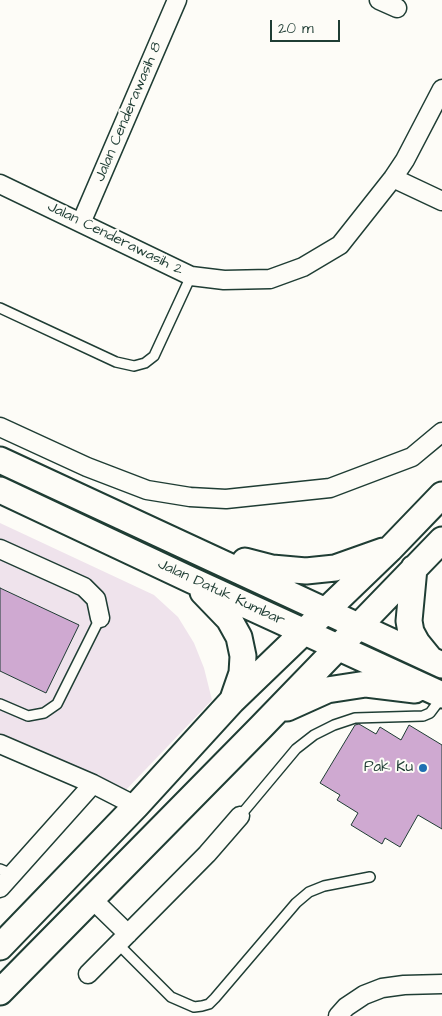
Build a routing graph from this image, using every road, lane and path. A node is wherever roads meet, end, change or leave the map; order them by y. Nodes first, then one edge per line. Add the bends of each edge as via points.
1 (177, 0) edge
2 (379, 0) edge
3 (398, 8) dead end
4 (442, 90) edge
5 (393, 178) junction
6 (0, 184) edge
7 (442, 201) edge
8 (81, 223) junction
9 (191, 276) junction
10 (0, 308) edge
11 (0, 427) edge
12 (442, 432) edge
13 (0, 460) edge
14 (0, 490) edge
15 (442, 495) edge
16 (442, 540) edge
17 (184, 545) junction
18 (0, 549) edge
19 (390, 549) junction
20 (414, 568) junction
21 (191, 580) junction
22 (325, 611) junction
23 (100, 618) joint
24 (358, 626) junction
25 (304, 632) junction
26 (337, 647) junction
27 (436, 662) edge
28 (442, 696) edge
29 (232, 701) junction
30 (0, 704) edge
31 (261, 727) junction
32 (0, 744) edge
33 (93, 784) junction
34 (136, 806) junction
35 (240, 816) joint
36 (6, 871) edge
37 (370, 877) dead end
38 (0, 888) edge
39 (92, 899) junction
40 (123, 939) junction
41 (0, 948) edge
42 (88, 974) dead end
43 (442, 984) edge
44 (0, 992) edge
45 (338, 1016) edge

1 - 8 street, Jalan Cenderawasih 8
2 - 3 street
4 - 5 street, Jalan Cenderawasih 2 via 406,160
5 - 7 street
5 - 9 street, Jalan Cenderawasih 2 via 340,245 303,267 270,279 224,280
6 - 8 street, Jalan Cenderawasih 2
8 - 9 street, Jalan Cenderawasih 2
9 - 10 lane via 154,356 134,366 116,362
11 - 12 street via 147,490 226,499 330,488 412,457
13 - 17 main road, Jalan Datuk Kumbar
14 - 21 main road, Jalan Datuk Kumbar
15 - 19 main road
16 - 20 main road
17 - 19 main road via 272,568 306,571 335,568
17 - 22 main road, Jalan Datuk Kumbar
18 - 23 street via 84,587 96,599
19 - 22 main road
20 - 24 main road
20 - 27 main road via 409,621 411,632
21 - 25 main road, Jalan Datuk Kumbar
21 - 29 main road via 229,618 240,637 242,673
22 - 24 main road, Jalan Datuk Kumbar
22 - 25 main road
23 - 30 lane via 57,704 44,713 28,716
24 - 26 main road
24 - 27 main road, Jalan Datuk Kumbar
25 - 26 main road, Jalan Datuk Kumbar
25 - 29 main road
26 - 28 main road, Jalan Datuk Kumbar
26 - 31 main road
28 - 31 main road via 366,684 328,690 292,704
28 - 35 lane via 423,716 355,718 314,735 296,749
29 - 34 main road
31 - 39 main road
32 - 33 street
33 - 34 street
33 - 36 street
34 - 41 main road
35 - 40 street
36 - 38 street
37 - 40 lane via 309,892 296,902 215,998 202,1006 194,1007 171,996
39 - 40 street
39 - 44 main road
40 - 42 street
43 - 45 street via 382,988 364,995

